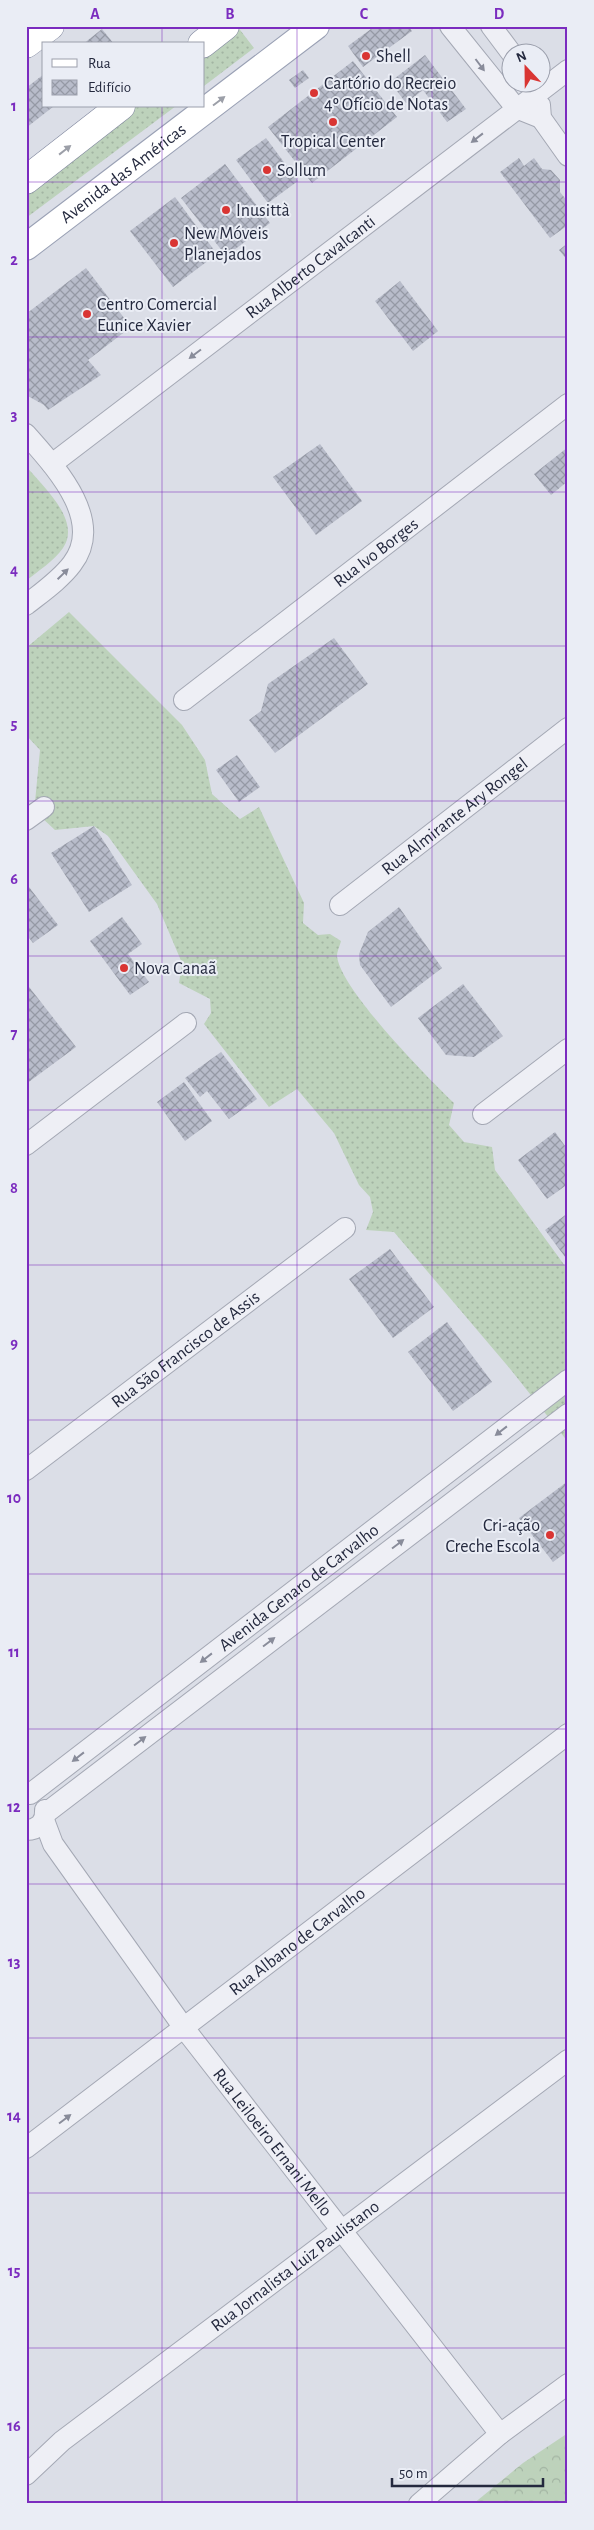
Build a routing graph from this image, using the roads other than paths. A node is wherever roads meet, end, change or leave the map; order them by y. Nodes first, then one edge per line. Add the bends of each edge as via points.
1 (50, 26) edge
2 (224, 26) edge
3 (316, 26) edge
4 (450, 26) edge
5 (491, 26) edge
6 (204, 42) edge
7 (503, 42) edge
8 (26, 44) edge
9 (568, 70) edge
10 (552, 78) edge
11 (531, 92) edge
12 (537, 92) edge
13 (118, 108) edge
14 (516, 108) junction
15 (541, 118) junction
16 (568, 156) edge
17 (26, 180) edge
18 (26, 247) edge
19 (568, 404) edge
20 (26, 434) edge
21 (52, 464) junction
22 (26, 606) edge
23 (184, 700) dead end
24 (568, 728) edge
25 (44, 806) dead end
26 (26, 820) edge
27 (340, 905) dead end
28 (186, 1023) dead end
29 (568, 1049) edge
30 (483, 1114) dead end
31 (26, 1146) edge
32 (345, 1228) dead end
33 (568, 1380) edge
34 (531, 1408) junction
35 (568, 1414) edge
36 (548, 1430) junction
37 (26, 1470) edge
38 (568, 1734) edge
39 (28, 1794) edge
40 (34, 1826) edge
41 (184, 2028) junction
42 (568, 2060) edge
43 (26, 2148) edge
44 (342, 2232) junction
45 (568, 2384) edge
46 (500, 2434) junction
47 (26, 2475) edge
48 (419, 2504) edge

1 - 8 highway
2 - 6 highway
18 -> 3 main road, Avenida das Américas
4 -> 14 street
5 - 7 street
9 - 10 street, Rua Alberto Cavalcanti
11 - 14 street, Rua Alberto Cavalcanti
12 - 15 street
17 -> 13 highway
14 - 15 street
14 -> 21 street, Rua Alberto Cavalcanti
15 - 16 street
19 - 23 street, Rua Ivo Borges
20 - 21 street
22 -> 21 street via 74,562 83,536 80,511
24 - 27 street, Rua Almirante Ary Rongel
25 - 26 street
28 - 31 street
29 - 30 street
32 - 37 street, Rua São Francisco de Assis
33 - 34 street, Avenida Genaro de Carvalho
34 - 36 street via 541,1406 549,1413 551,1424
34 -> 39 street, Avenida Genaro de Carvalho
35 - 36 street, Avenida Genaro de Carvalho
40 -> 36 street, Avenida Genaro de Carvalho
38 - 41 street, Rua Albano de Carvalho
39 - 40 street, Rua Leiloeiro Ernani Mello via 44,1804
40 - 41 street, Rua Leiloeiro Ernani Mello via 53,1844
43 -> 41 street, Rua Albano de Carvalho
41 - 44 street, Rua Leiloeiro Ernani Mello
42 - 44 street, Rua Jornalista Luiz Paulistano
44 - 46 street, Rua Leiloeiro Ernani Mello
44 - 47 street, Rua Jornalista Luiz Paulistano via 62,2441
45 - 46 street
46 - 48 street

